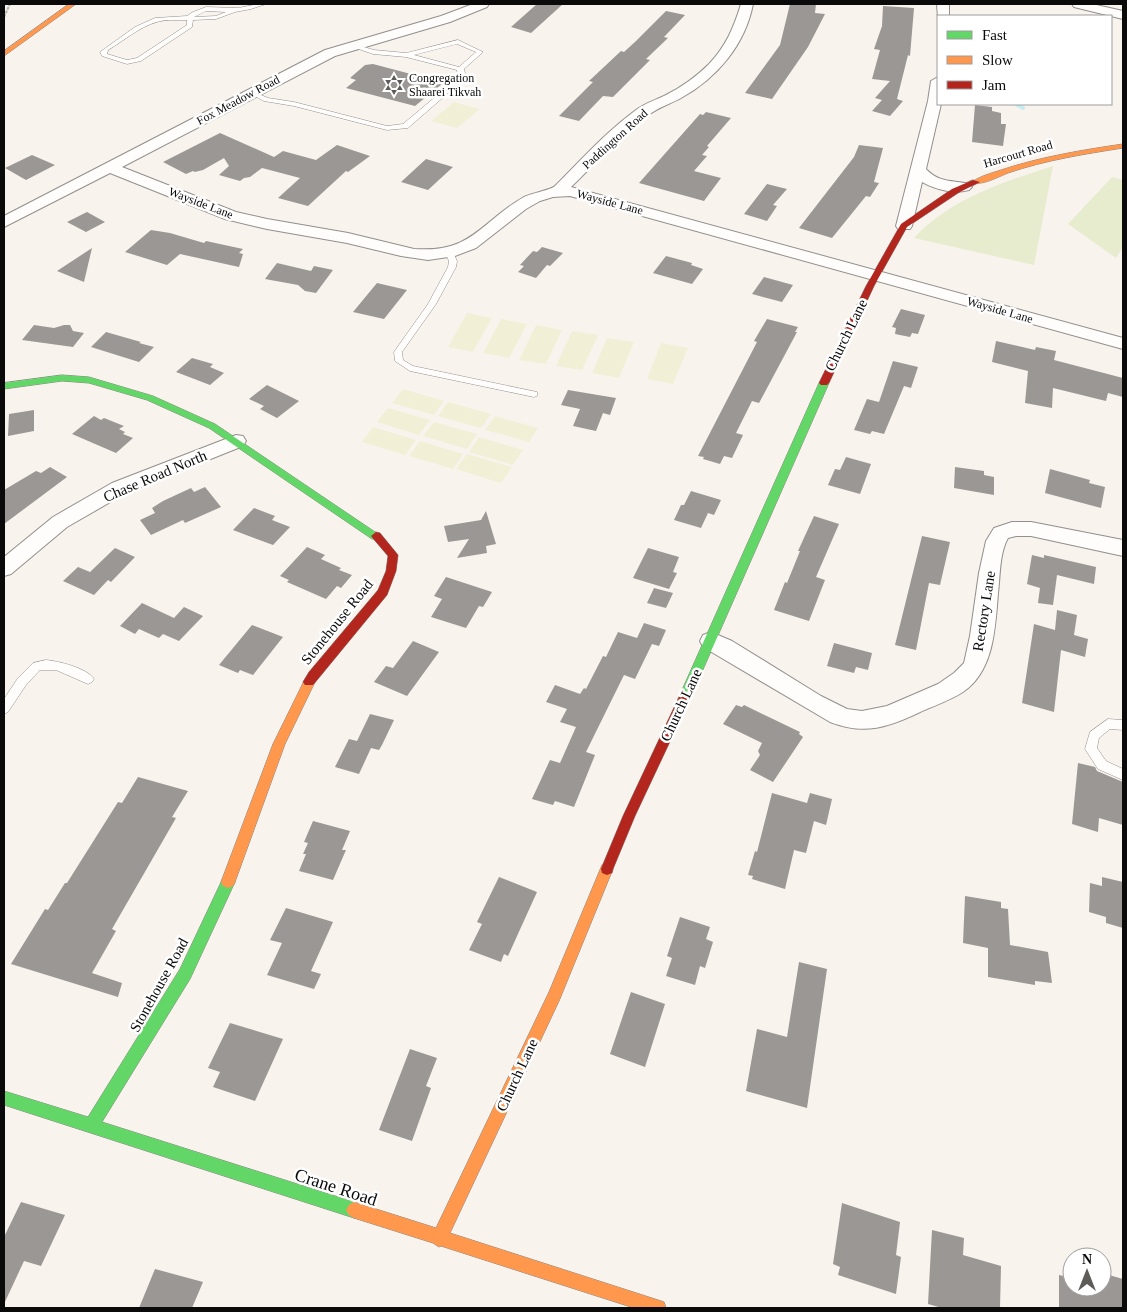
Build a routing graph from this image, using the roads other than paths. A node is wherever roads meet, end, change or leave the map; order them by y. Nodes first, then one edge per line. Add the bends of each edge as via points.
1 (262, 4) edge
2 (483, 4) edge
3 (747, 4) edge
4 (1078, 4) edge
5 (72, 5) edge
6 (1123, 15) edge
7 (190, 17) junction
8 (350, 46) junction
9 (4, 54) edge
10 (406, 55) junction
11 (460, 69) junction
12 (937, 91) edge
13 (252, 94) junction
14 (1123, 146) edge
15 (110, 167) junction
16 (917, 169) junction
17 (964, 187) junction
18 (561, 191) junction
19 (4, 222) edge
20 (904, 226) junction
21 (450, 252) junction
22 (878, 276) junction
23 (1123, 344) edge
24 (4, 386) edge
25 (534, 394) dead end
26 (236, 441) junction
27 (1123, 548) edge
28 (4, 568) edge
29 (711, 641) junction
30 (88, 679) dead end
31 (4, 709) edge
32 (1123, 725) edge
33 (1123, 775) edge
34 (4, 1098) edge
35 (91, 1126) junction
36 (439, 1239) junction
37 (652, 1307) edge

1 - 7 lane via 234,10 227,15
2 - 8 street, Fox Meadow Road via 434,23
3 - 18 street, Paddington Road via 734,38 712,71 643,112
4 - 6 street
5 - 9 main road
7 - 7 lane via 190,26 139,60 127,62 104,55 106,49 156,20
8 - 10 lane
8 - 13 street, Fox Meadow Road via 309,63
10 - 11 lane
10 - 11 lane via 458,42 480,52
11 - 13 lane via 461,79 405,126 398,128 266,100
12 - 16 street, Church Lane
13 - 15 street, Fox Meadow Road
14 - 17 main road, Harcourt Road via 1030,162
15 - 19 street, Fox Meadow Road
15 - 21 street, Wayside Lane via 196,204 241,219 348,238 401,252 432,255
16 - 17 street via 924,178 936,184
16 - 20 street, Church Lane
17 - 20 main road, Harcourt Road
18 - 21 street, Wayside Lane via 516,208 480,238
18 - 22 street, Wayside Lane
20 - 22 main road, Church Lane
21 - 25 lane via 452,267 432,304 398,352 399,361 410,368
22 - 23 street, Wayside Lane
22 - 29 main road, Church Lane via 833,362
24 - 26 main road, Stonehouse Road via 62,378 89,380 150,398 212,426
26 - 28 street, Chase Road North via 119,488 60,522
26 - 35 main road, Stonehouse Road via 376,536 393,555 391,571 383,592 313,675 279,744 223,897 184,974
27 - 29 street, Rectory Lane via 1031,529 1002,533 996,538 980,648 974,666 965,677 943,691 880,718 846,718 823,708
29 - 36 main road, Church Lane via 629,816 554,996
30 - 31 lane via 65,667 44,664 26,674
32 - 33 lane via 1108,724 1094,735 1091,749 1102,765
34 - 35 main road, Crane Road
35 - 36 main road, Crane Road
36 - 37 main road, Crane Road

